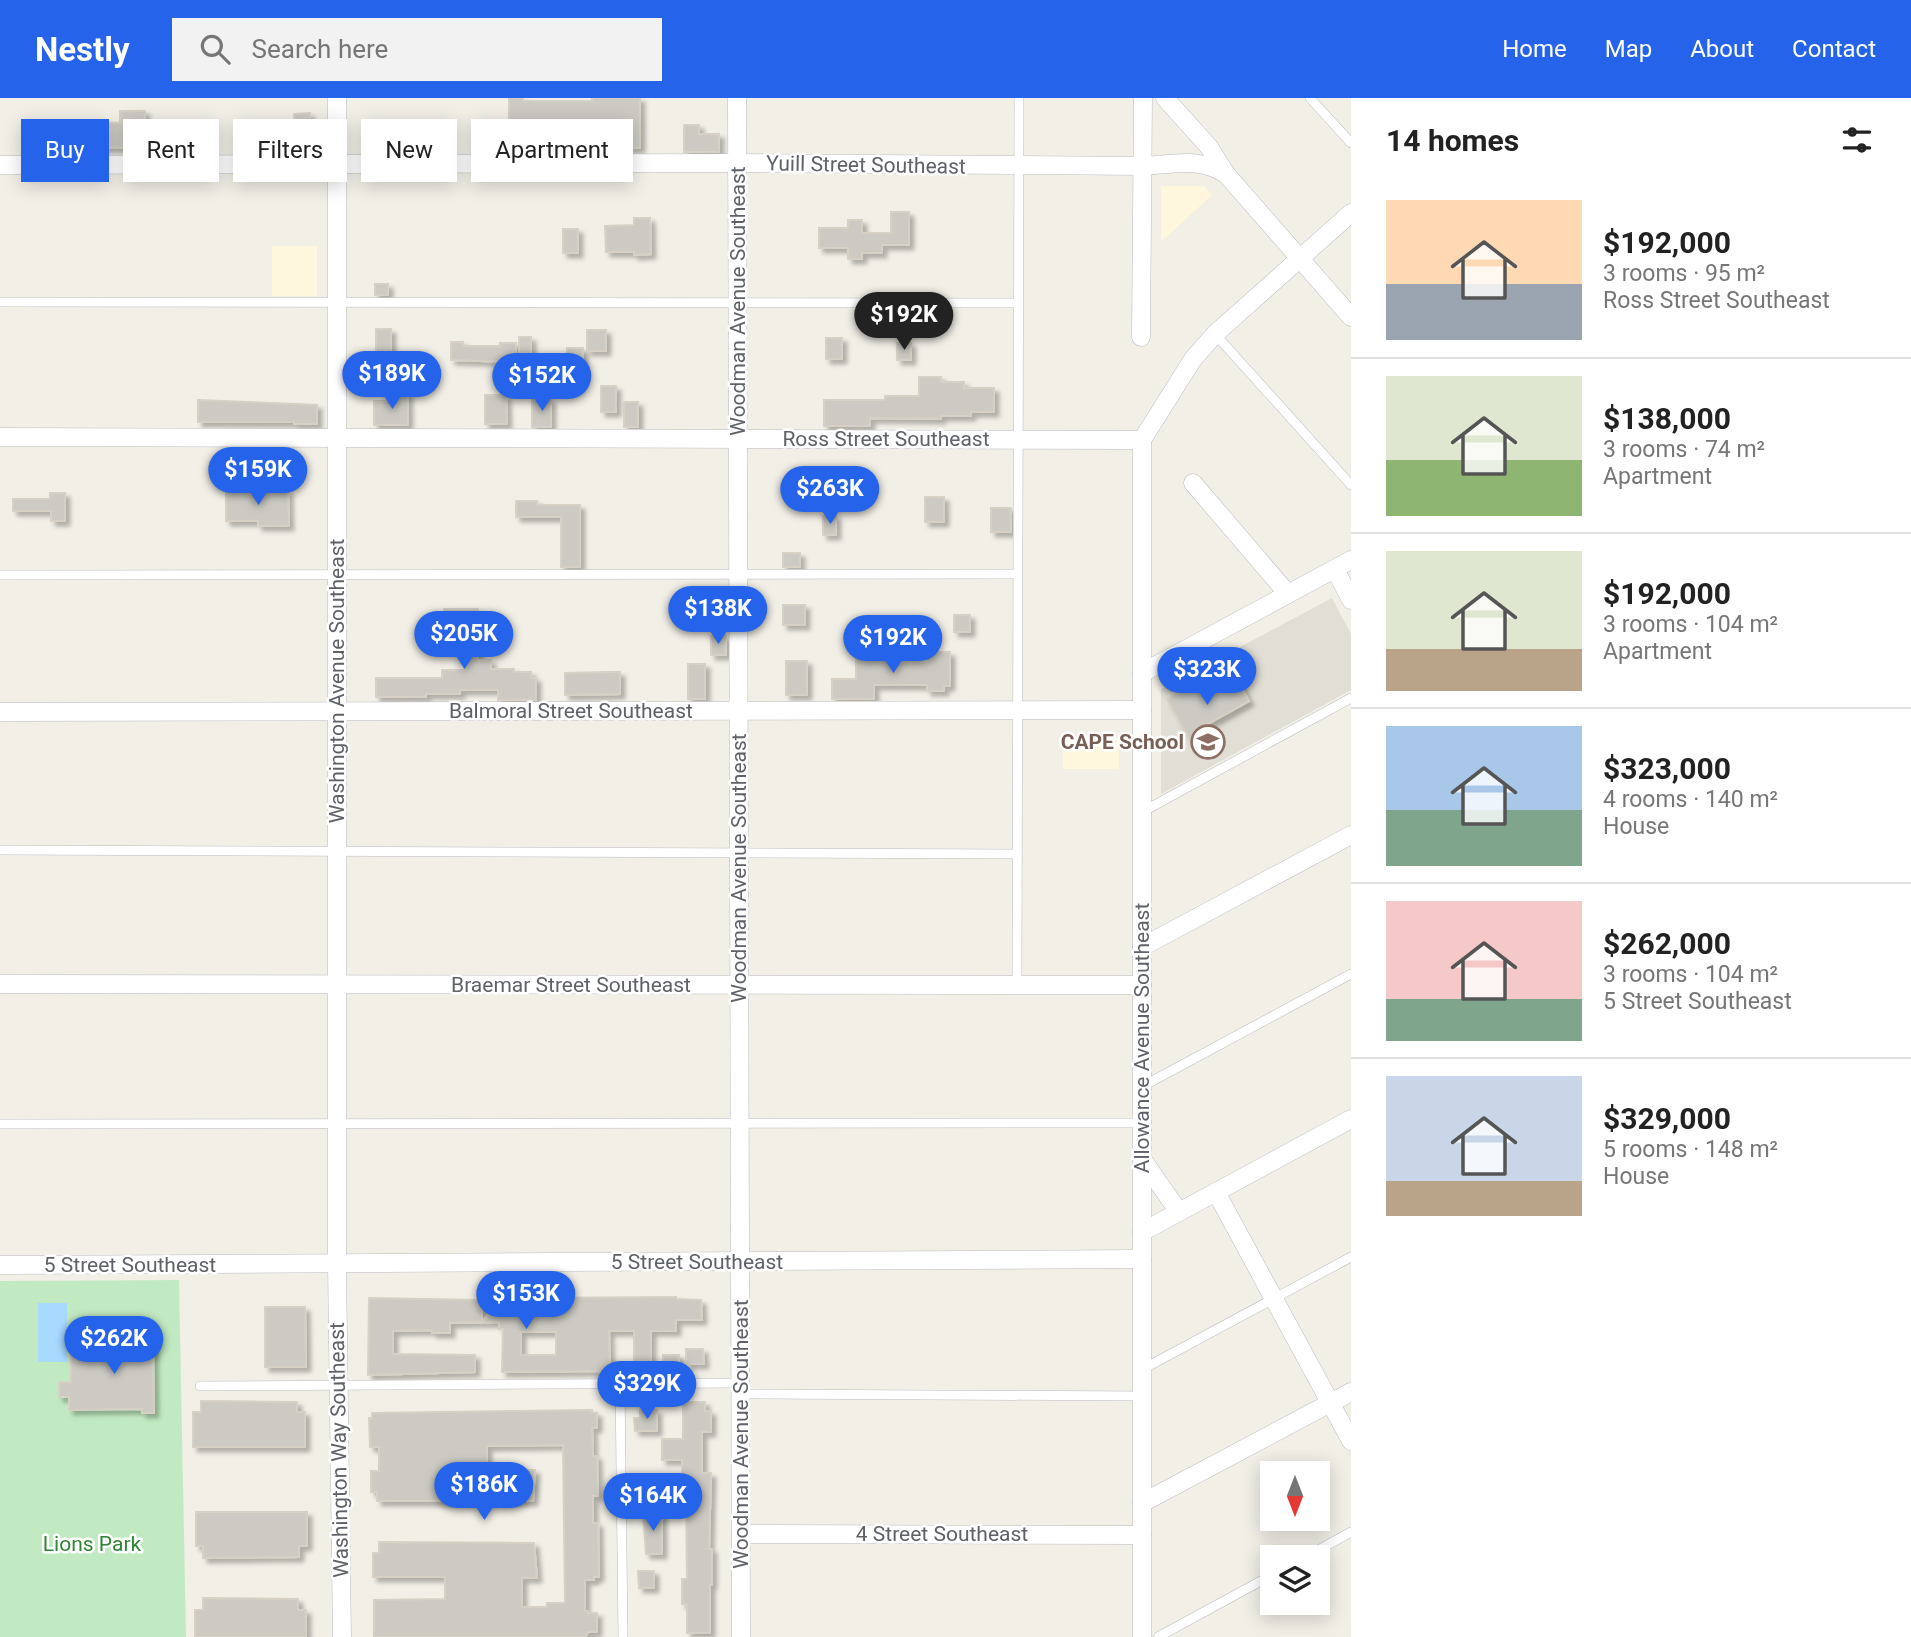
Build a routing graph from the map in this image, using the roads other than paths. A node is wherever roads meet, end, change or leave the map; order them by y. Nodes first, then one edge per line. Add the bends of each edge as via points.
1 (337, 98) edge
2 (737, 98) edge
3 (1018, 98) edge
4 (1143, 98) edge
5 (1165, 98) edge
6 (1310, 98) edge
7 (337, 119) edge
8 (1351, 143) edge
9 (738, 163) junction
10 (233, 164) edge
11 (347, 164) edge
12 (0, 165) edge
13 (1020, 166) junction
14 (1144, 166) junction
15 (1226, 174) junction
16 (337, 182) edge
17 (1351, 213) edge
18 (1300, 261) junction
19 (0, 302) edge
20 (337, 302) junction
21 (738, 302) junction
22 (1017, 303) junction
23 (1351, 317) edge
24 (1215, 334) junction
25 (1142, 337) dead end
26 (0, 437) edge
27 (337, 438) junction
28 (738, 439) junction
29 (1017, 440) junction
30 (1142, 440) junction
31 (1193, 483) dead end
32 (1351, 485) edge
33 (1351, 560) edge
34 (1335, 569) junction
35 (739, 574) junction
36 (1017, 574) junction
37 (0, 575) edge
38 (337, 575) junction
39 (1288, 594) junction
40 (1351, 600) edge
41 (1142, 673) junction
42 (1351, 698) edge
43 (1142, 710) junction
44 (337, 711) junction
45 (739, 711) junction
46 (1017, 711) junction
47 (0, 712) edge
48 (1142, 812) junction
49 (1351, 835) edge
50 (0, 850) edge
51 (337, 851) junction
52 (739, 853) junction
53 (1017, 854) junction
54 (1142, 947) junction
55 (1351, 974) edge
56 (0, 984) edge
57 (337, 985) junction
58 (740, 985) junction
59 (1017, 985) junction
60 (1142, 985) junction
61 (1142, 1086) junction
62 (1351, 1119) edge
63 (0, 1124) edge
64 (337, 1124) junction
65 (740, 1124) junction
66 (1142, 1124) junction
67 (1142, 1159) junction
68 (1216, 1192) junction
69 (1179, 1212) junction
70 (1142, 1232) junction
71 (1351, 1258) edge
72 (1142, 1259) junction
73 (740, 1261) junction
74 (337, 1264) junction
75 (0, 1265) edge
76 (1274, 1299) junction
77 (1142, 1370) junction
78 (620, 1384) junction
79 (339, 1385) junction
80 (200, 1386) dead end
81 (741, 1389) junction
82 (1351, 1392) edge
83 (1142, 1396) junction
84 (1330, 1403) junction
85 (1351, 1441) edge
86 (1142, 1503) junction
87 (1351, 1532) edge
88 (741, 1534) junction
89 (1142, 1535) junction
90 (1328, 1545) edge
91 (1260, 1582) edge
92 (342, 1637) edge
93 (622, 1637) edge
94 (741, 1637) edge
95 (1142, 1637) edge
96 (1158, 1637) edge

1 - 7 street, Washington Avenue Southeast
2 - 9 street, Woodman Avenue Southeast
3 - 13 lane
4 - 14 street
5 - 15 street via 1209,147
6 - 8 lane
9 - 11 street, Yuill Street Southeast
9 - 13 street, Yuill Street Southeast
9 - 21 street, Woodman Avenue Southeast
10 - 12 street, Yuill Street Southeast
13 - 14 street, Yuill Street Southeast
13 - 22 lane
14 - 15 street, Yuill Street Southeast via 1200,163
14 - 25 street
15 - 18 street
16 - 20 street, Washington Avenue Southeast
17 - 18 street
18 - 23 street
18 - 24 street
19 - 20 lane
20 - 21 lane
20 - 27 street, Washington Avenue Southeast
21 - 22 lane
21 - 28 street, Woodman Avenue Southeast
22 - 29 lane
24 - 30 street via 1193,359
24 - 32 lane
26 - 27 street, Ross Street Southeast
27 - 28 street, Ross Street Southeast
27 - 38 street, Washington Avenue Southeast
28 - 29 street, Ross Street Southeast
28 - 35 street, Woodman Avenue Southeast
29 - 30 street, Ross Street Southeast
29 - 36 lane
30 - 41 street, Allowance Avenue Southeast
31 - 39 street
33 - 34 street
34 - 39 street
34 - 40 street
35 - 36 lane
35 - 38 lane
35 - 45 street, Woodman Avenue Southeast
36 - 46 lane
37 - 38 lane
38 - 44 street, Washington Avenue Southeast
39 - 41 street
41 - 43 street, Allowance Avenue Southeast
42 - 48 lane
43 - 46 street, Balmoral Street Southeast
43 - 48 street, Allowance Avenue Southeast
44 - 45 street, Balmoral Street Southeast
44 - 47 street, Balmoral Street Southeast
44 - 51 street, Washington Avenue Southeast
45 - 46 street, Balmoral Street Southeast
45 - 52 street, Woodman Avenue Southeast
46 - 53 lane
48 - 54 street, Allowance Avenue Southeast
49 - 54 street
50 - 51 lane
51 - 52 lane
51 - 57 street, Washington Avenue Southeast
52 - 53 lane
52 - 58 street, Woodman Avenue Southeast
53 - 59 lane
54 - 60 street, Allowance Avenue Southeast
55 - 61 lane
56 - 57 street, Braemar Street Southeast
57 - 58 street, Braemar Street Southeast
57 - 64 street, Washington Avenue Southeast
58 - 59 street, Braemar Street Southeast
58 - 65 street, Woodman Avenue Southeast
59 - 60 street, Braemar Street Southeast
60 - 61 street, Allowance Avenue Southeast
61 - 66 street, Allowance Avenue Southeast
62 - 68 street
63 - 64 lane
64 - 65 lane
64 - 74 street, Washington Avenue Southeast
65 - 66 lane
65 - 73 street, Woodman Avenue Southeast
66 - 67 street, Allowance Avenue Southeast
67 - 69 street
67 - 70 street, Allowance Avenue Southeast
68 - 69 street
68 - 76 street
69 - 70 street
70 - 72 street, Allowance Avenue Southeast
71 - 76 lane
72 - 73 street, 5 Street Southeast
72 - 77 street, Allowance Avenue Southeast
73 - 74 street, 5 Street Southeast
73 - 81 street, Woodman Avenue Southeast
74 - 75 street, 5 Street Southeast
74 - 79 street, Washington Way Southeast
76 - 77 lane
76 - 84 street
77 - 83 street, Allowance Avenue Southeast
78 - 79 lane
78 - 81 lane
78 - 93 lane
79 - 80 lane
79 - 92 street, Washington Way Southeast
81 - 83 lane
81 - 88 street, Woodman Avenue Southeast
82 - 84 street
83 - 86 street, Allowance Avenue Southeast
84 - 85 street
84 - 86 street
86 - 89 street, Allowance Avenue Southeast
87 - 90 lane
88 - 89 street, 4 Street Southeast
88 - 94 street, Woodman Avenue Southeast
89 - 95 street, Allowance Avenue Southeast
91 - 96 lane

